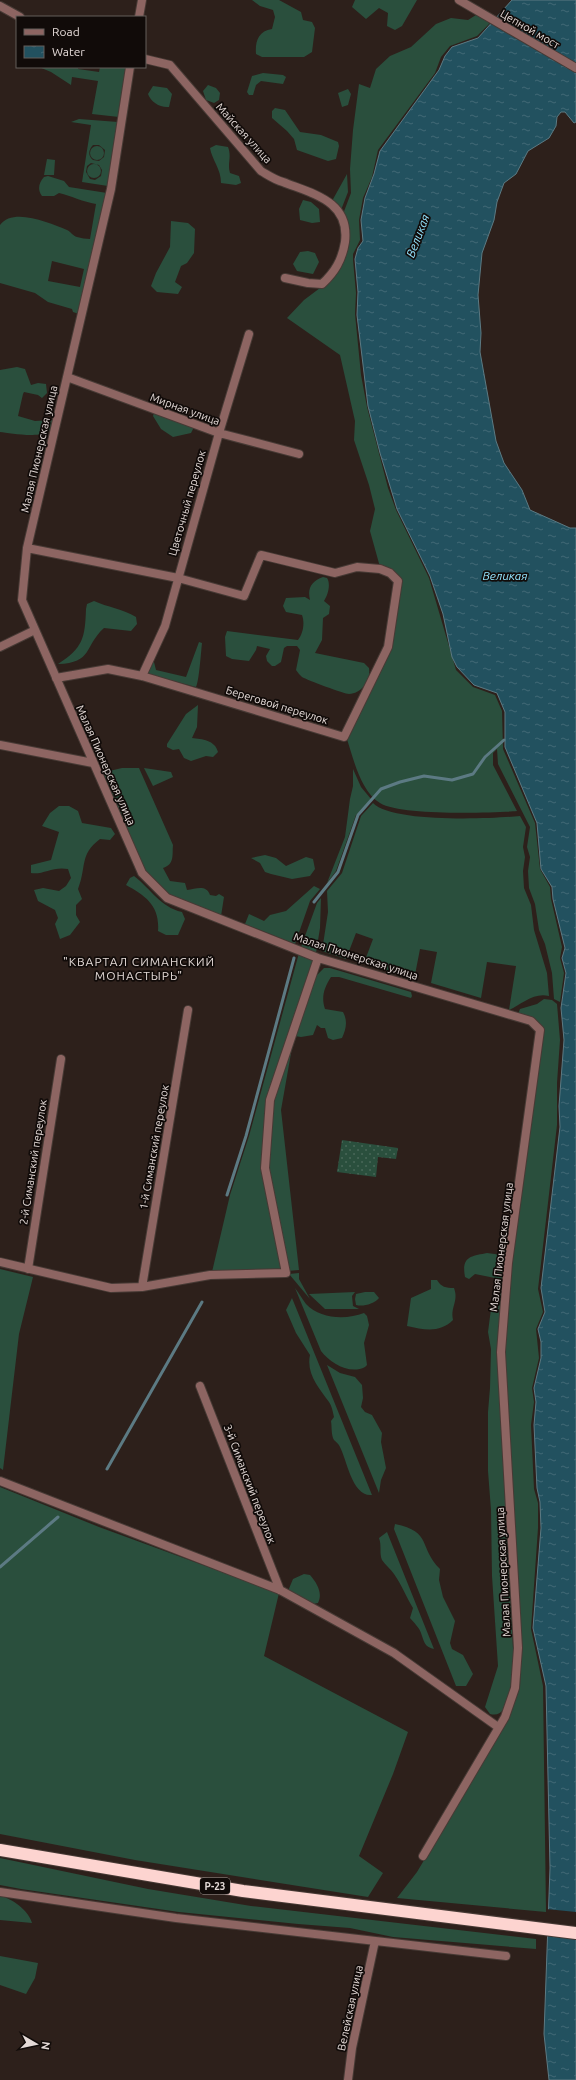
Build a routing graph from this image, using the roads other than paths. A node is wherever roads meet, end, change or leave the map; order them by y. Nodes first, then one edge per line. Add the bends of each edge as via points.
1 (142, 0) edge
2 (459, 0) edge
3 (0, 6) edge
4 (18, 16) edge
5 (138, 16) edge
6 (146, 59) edge
7 (130, 68) edge
8 (576, 68) edge
9 (285, 278) dead end
10 (249, 334) dead end
11 (67, 377) junction
12 (219, 432) junction
13 (299, 454) dead end
14 (27, 548) junction
15 (178, 578) junction
16 (35, 630) junction
17 (0, 648) edge
18 (142, 676) junction
19 (56, 678) junction
20 (0, 745) edge
21 (93, 763) junction
22 (318, 958) junction
23 (188, 1010) dead end
24 (61, 1059) dead end
25 (0, 1262) edge
26 (28, 1269) junction
27 (142, 1287) junction
28 (200, 1386) dead end
29 (0, 1481) edge
30 (280, 1590) junction
31 (498, 1727) junction
32 (0, 1850) edge
33 (423, 1856) dead end
34 (0, 1892) edge
35 (576, 1933) edge
36 (375, 1941) junction
37 (506, 1956) dead end
38 (348, 2080) edge

1 - 5 street
2 - 8 street, Цепной мост
3 - 4 street
6 - 9 street, Майская улица via 170,65 261,170 282,182 330,202 341,214 346,230 344,244 340,261 332,275 322,284
7 - 11 street, Малая Пионерская улица via 111,189
10 - 12 street, Цветочный переулок
11 - 12 street, Мирная улица
11 - 14 street, Малая Пионерская улица
12 - 13 street, Мирная улица
12 - 15 street, Цветочный переулок
14 - 15 street
14 - 16 street, Малая Пионерская улица via 22,600
15 - 18 street, Цветочный переулок via 165,626
15 - 18 street, Береговой переулок via 244,596 261,555 335,572 357,567 380,569 390,573 398,581 388,647 344,736
16 - 17 street
16 - 19 street, Малая Пионерская улица
18 - 19 street, Береговой переулок via 108,669
19 - 21 street, Малая Пионерская улица
20 - 21 street
21 - 22 street, Малая Пионерская улица via 142,873 167,898
22 - 27 street via 270,1100 265,1168 286,1273 210,1275
22 - 31 street, Малая Пионерская улица via 531,1021 540,1030 508,1263 500,1352 518,1648 516,1688 505,1717
23 - 27 street, 1-й Симанский переулок
24 - 26 street, 2-й Симанский переулок
25 - 26 street
26 - 27 street via 111,1288
28 - 30 street, 3-й Симанский переулок
29 - 30 street
30 - 31 street via 394,1653
31 - 33 street, Малая Пионерская улица
32 - 35 highway, Р-23 via 243,1891
34 - 36 street via 176,1918
36 - 37 street
36 - 38 street, Велейская улица via 352,2048

